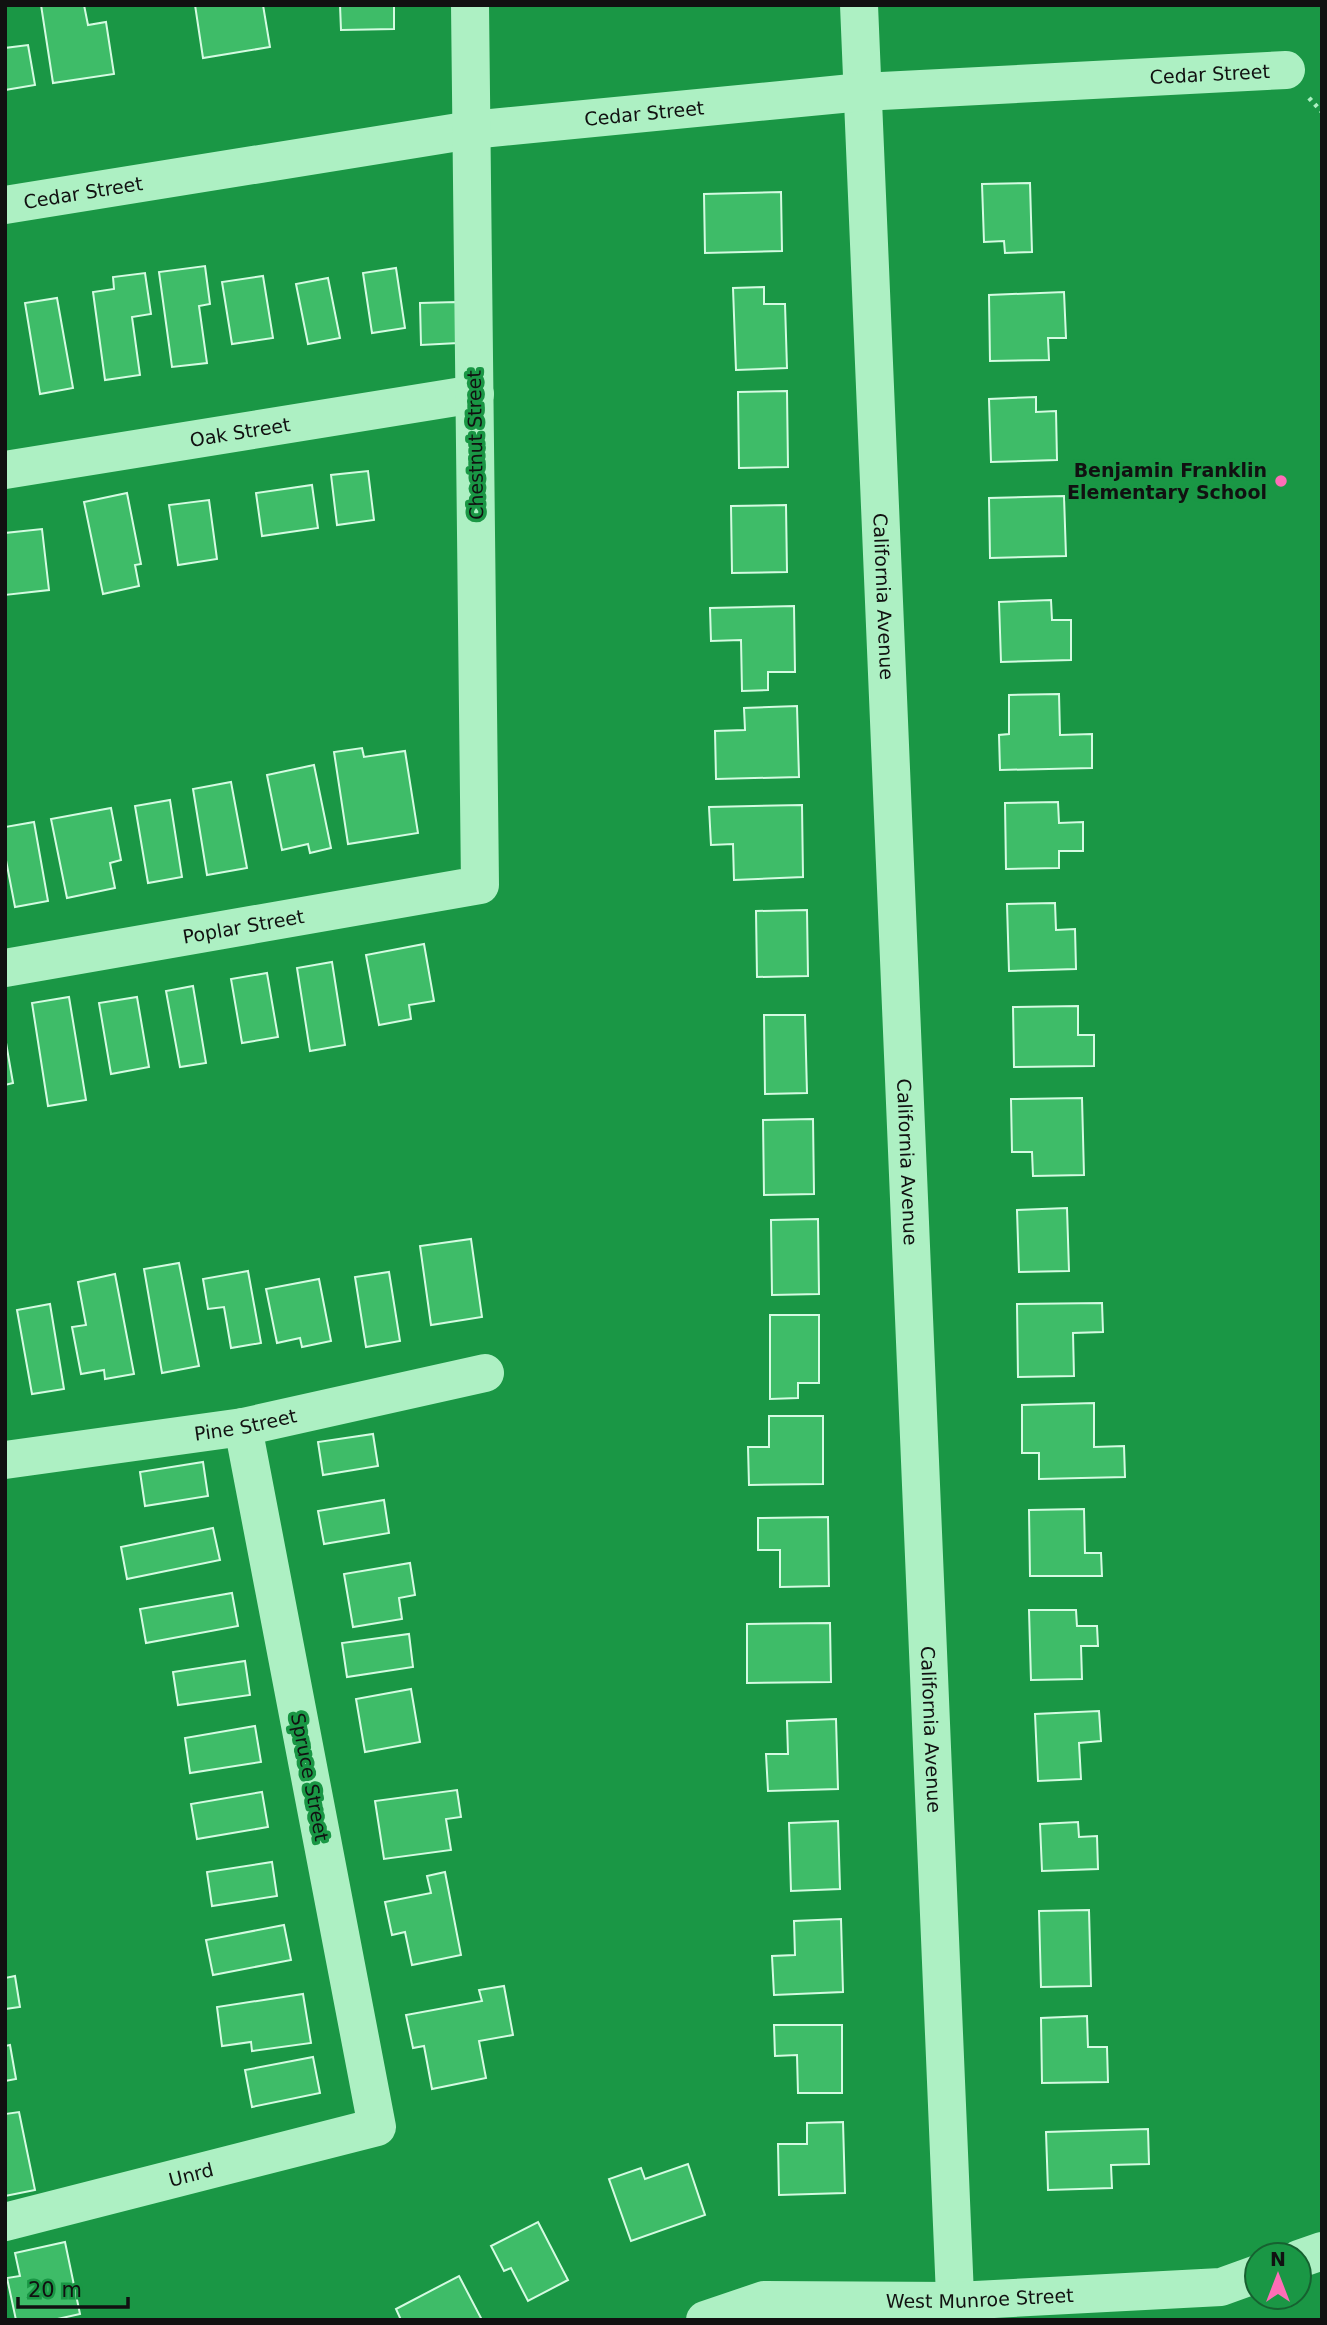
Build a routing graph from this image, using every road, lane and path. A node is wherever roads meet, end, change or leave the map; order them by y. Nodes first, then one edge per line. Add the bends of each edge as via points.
1 (470, 5) edge
2 (859, 5) edge
3 (1286, 70) dead end
4 (862, 92) junction
5 (471, 130) junction
6 (5, 205) edge
7 (475, 394) junction
8 (5, 470) edge
9 (480, 885) joint
10 (5, 968) edge
11 (485, 1373) dead end
12 (243, 1427) junction
13 (5, 1460) edge
14 (377, 2127) joint
15 (5, 2222) edge
16 (1243, 2279) edge
17 (956, 2310) edge
18 (705, 2320) edge

1 - 5 street, Chestnut Street
2 - 4 street, California Avenue
3 - 4 street, Cedar Street
4 - 5 street, Cedar Street
4 - 17 street, California Avenue
5 - 6 street, Cedar Street
5 - 7 street, Chestnut Street
7 - 8 street, Oak Street
7 - 9 street, Chestnut Street
9 - 10 street, Poplar Street
11 - 12 street, Pine Street
12 - 13 street, Pine Street
12 - 14 street, Spruce Street
14 - 15 street, Unrd
16 - 17 street, West Munroe Street via 1221,2287
17 - 18 street, West Munroe Street via 764,2300

